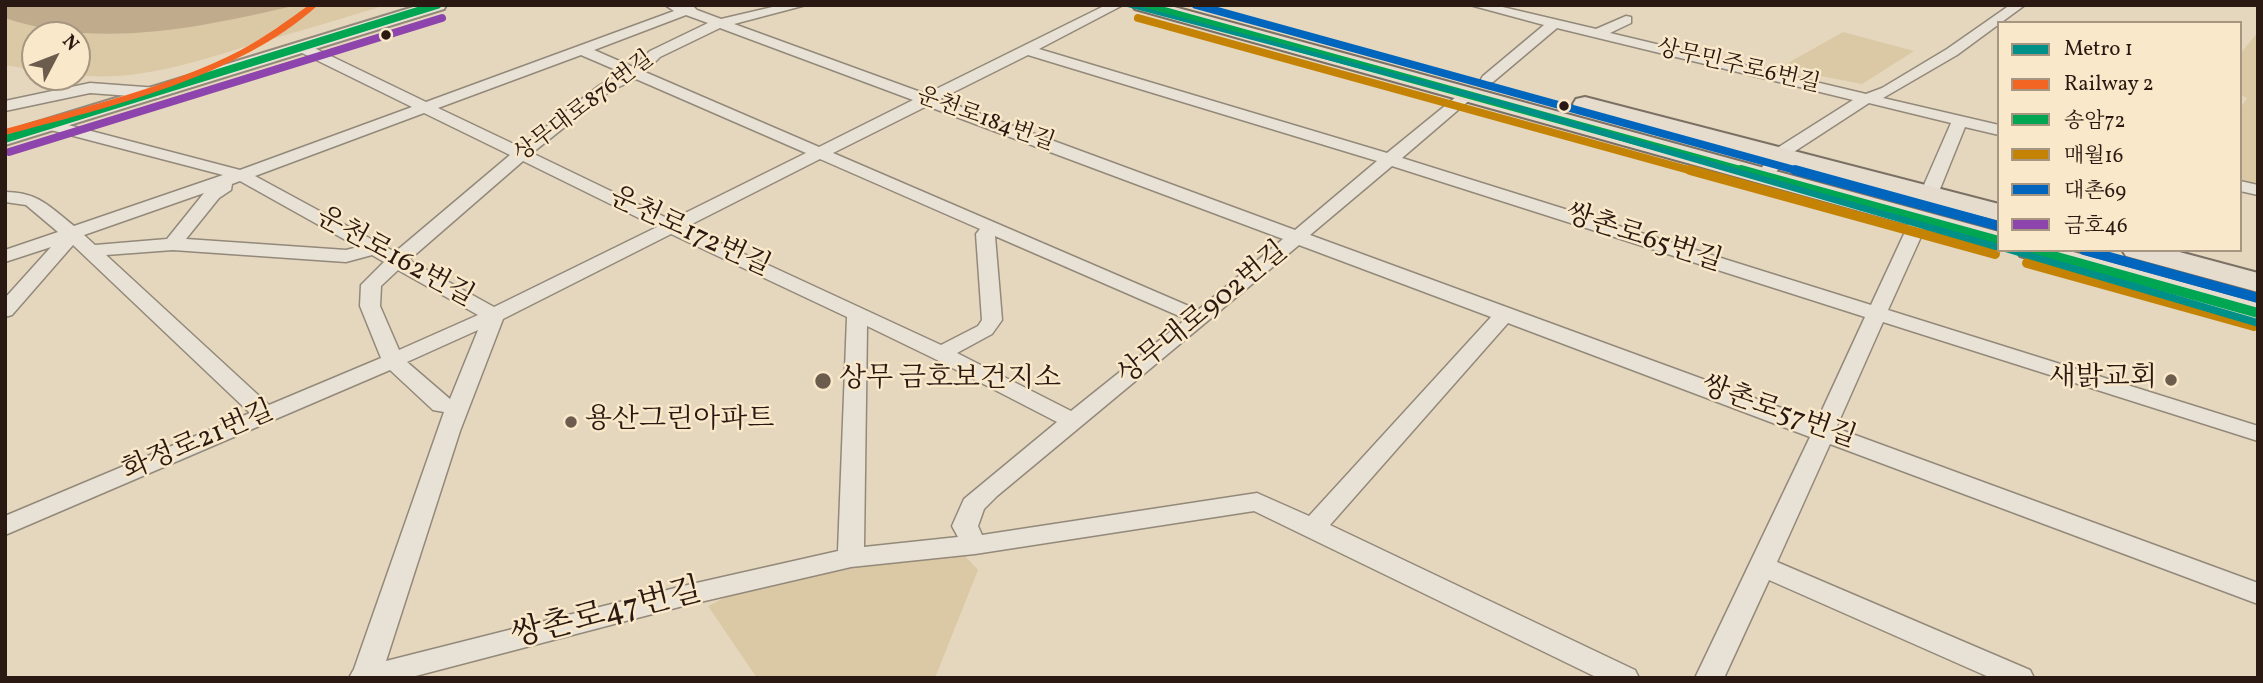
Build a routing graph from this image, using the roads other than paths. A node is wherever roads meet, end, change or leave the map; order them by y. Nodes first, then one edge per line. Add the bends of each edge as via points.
1 (404, 5) edge
2 (439, 5) edge
3 (702, 5) edge
4 (800, 5) edge
5 (1117, 5) edge
6 (1142, 5) edge
7 (1209, 5) edge
8 (1476, 5) edge
9 (2019, 5) edge
10 (679, 8) edge
11 (1626, 20) dead end
12 (720, 23) junction
13 (1554, 24) junction
14 (1597, 34) junction
15 (303, 48) junction
16 (580, 49) junction
17 (1027, 50) junction
18 (635, 74) junction
19 (1488, 79) junction
20 (125, 90) junction
21 (158, 93) junction
22 (1467, 95) junction
23 (926, 99) junction
24 (1869, 99) junction
25 (5, 106) edge
26 (425, 106) junction
27 (1960, 120) junction
28 (49, 125) junction
29 (5, 128) edge
30 (1997, 129) edge
31 (5, 139) edge
32 (820, 152) junction
33 (521, 154) junction
34 (1780, 154) junction
35 (1391, 160) junction
36 (241, 176) junction
37 (1765, 176) junction
38 (1929, 194) junction
39 (5, 197) edge
40 (1997, 212) edge
41 (1920, 219) junction
42 (669, 226) junction
43 (993, 228) junction
44 (72, 234) junction
45 (1298, 237) junction
46 (1997, 240) edge
47 (173, 244) junction
48 (375, 249) junction
49 (92, 251) junction
50 (2038, 252) edge
51 (2144, 252) edge
52 (5, 256) edge
53 (396, 261) junction
54 (2258, 283) edge
55 (5, 311) edge
56 (857, 313) junction
57 (1506, 313) junction
58 (2258, 313) edge
59 (1876, 314) junction
60 (494, 315) junction
61 (1200, 318) junction
62 (941, 353) junction
63 (393, 361) junction
64 (457, 407) junction
65 (266, 415) junction
66 (1073, 422) junction
67 (1822, 430) junction
68 (2258, 434) edge
69 (5, 526) edge
70 (1313, 528) junction
71 (975, 545) junction
72 (851, 558) junction
73 (1763, 567) junction
74 (2258, 594) edge
75 (364, 678) edge
76 (1625, 678) edge
77 (1709, 678) edge
78 (2020, 678) edge

1 - 20 street
2 - 15 street
3 - 10 street
4 - 12 street, 상무대로876번길
5 - 17 street, 화정로21번길
6 - 22 main road
7 - 19 main road
8 - 13 street, 상무민주로6번길
9 - 24 street via 1952,52
10 - 12 street, 운천로184번길
10 - 16 street
11 - 14 street
12 - 18 street, 상무대로876번길 via 656,54
12 - 23 street, 운천로184번길
13 - 14 street, 상무민주로6번길
13 - 19 street
14 - 24 street, 상무민주로6번길
15 - 21 street
15 - 26 street, 운천로172번길
16 - 18 street
16 - 26 street
17 - 23 street, 화정로21번길
17 - 35 street, 쌍촌로65번길
18 - 32 street
18 - 33 street, 상무대로876번길 via 604,88
19 - 34 main road
20 - 21 street
20 - 25 street via 90,88
20 - 29 street
21 - 28 street
22 - 35 street, 상무대로902번길
22 - 37 main road
23 - 32 street, 화정로21번길
23 - 45 street, 운천로184번길
24 - 27 street, 상무민주로6번길
24 - 34 street
26 - 33 street, 운천로172번길
26 - 36 street
27 - 30 street, 상무민주로6번길
27 - 38 street
28 - 31 street
28 - 36 street, 운천로162번길
32 - 42 street, 화정로21번길
32 - 43 street
33 - 42 street, 운천로172번길
33 - 53 street, 상무대로876번길
34 - 37 street
34 - 38 main road
35 - 45 street, 상무대로902번길
35 - 59 street, 쌍촌로65번길
36 - 44 street
36 - 47 street via 213,194
36 - 48 street, 운천로162번길
37 - 41 main road
38 - 40 main road
39 - 44 street via 32,201
41 - 46 main road
41 - 59 street
42 - 56 street, 운천로172번길
42 - 60 street, 화정로21번길
43 - 61 street
43 - 62 street via 985,234 992,320 985,330
44 - 49 street
44 - 52 street
44 - 55 street
45 - 57 street, 쌍촌로57번길
45 - 61 street, 상무대로902번길
47 - 48 street via 346,256
47 - 49 street
48 - 53 street, 운천로162번길
49 - 65 street
50 - 58 main road
51 - 54 main road
53 - 60 street, 운천로162번길
53 - 63 street via 371,285 370,306
56 - 62 street, 운천로172번길
56 - 72 street
57 - 67 street, 쌍촌로57번길
57 - 70 street
59 - 67 street
59 - 68 street, 쌍촌로65번길
60 - 63 street, 화정로21번길
60 - 64 street, 운천로162번길
61 - 66 street, 상무대로902번길
62 - 66 street, 운천로172번길
63 - 64 street via 442,405
63 - 65 street, 화정로21번길
64 - 75 street, 운천로162번길
65 - 69 street, 화정로21번길
66 - 71 street, 상무대로902번길 via 973,505 965,526
67 - 73 street
67 - 74 street, 쌍촌로57번길
70 - 71 street, 쌍촌로47번길 via 1257,502
70 - 76 street, 쌍촌로47번길
71 - 72 street, 쌍촌로47번길
72 - 75 street, 쌍촌로47번길
73 - 77 street
73 - 78 street

